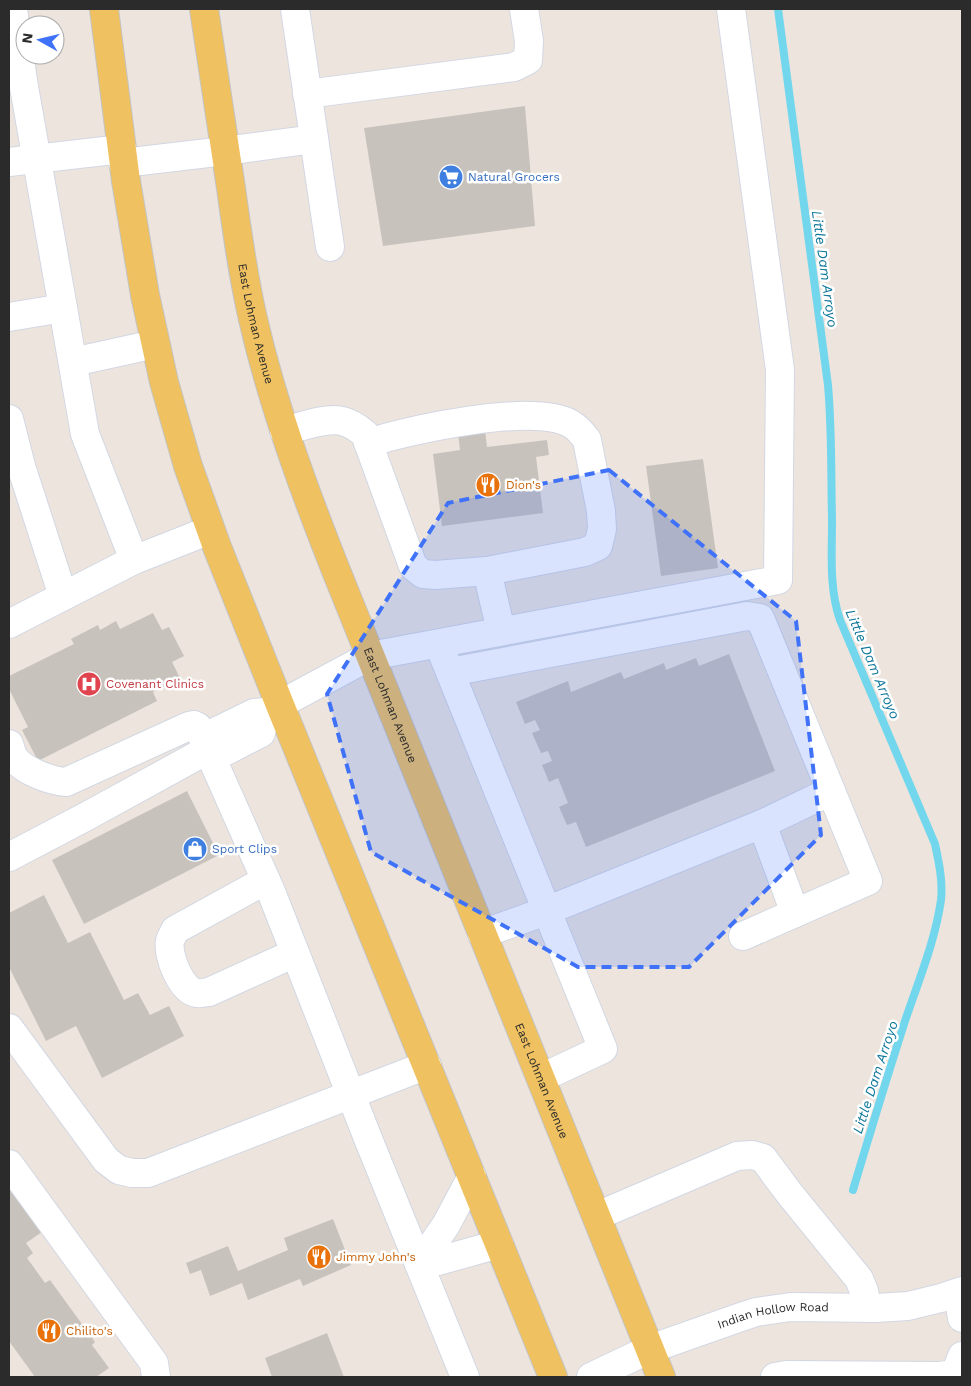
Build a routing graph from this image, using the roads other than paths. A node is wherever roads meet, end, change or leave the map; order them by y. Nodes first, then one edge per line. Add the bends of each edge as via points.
1 (13, 9) edge
2 (104, 9) edge
3 (204, 9) edge
4 (295, 9) edge
5 (524, 9) edge
6 (731, 9) edge
7 (307, 94) junction
8 (314, 139) junction
9 (225, 152) junction
10 (123, 156) junction
11 (37, 159) junction
12 (9, 162) edge
13 (330, 248) dead end
14 (63, 308) junction
15 (9, 316) edge
16 (155, 344) junction
17 (73, 362) junction
18 (9, 419) edge
19 (284, 431) junction
20 (368, 443) junction
21 (210, 530) junction
22 (134, 560) junction
23 (487, 570) junction
24 (64, 596) junction
25 (9, 624) edge
26 (501, 631) junction
27 (438, 643) junction
28 (370, 656) junction
29 (450, 672) junction
30 (273, 708) junction
31 (9, 744) edge
32 (208, 749) junction
33 (831, 791) junction
34 (762, 824) junction
35 (9, 857) edge
36 (266, 880) junction
37 (546, 911) junction
38 (795, 913) junction
39 (482, 934) junction
40 (743, 936) dead end
41 (295, 953) junction
42 (9, 1028) edge
43 (426, 1065) junction
44 (541, 1078) junction
45 (351, 1095) junction
46 (9, 1164) edge
47 (472, 1176) junction
48 (597, 1216) junction
49 (500, 1244) junction
50 (418, 1264) junction
51 (961, 1300) edge
52 (868, 1308) junction
53 (650, 1349) junction
54 (958, 1369) edge
55 (156, 1377) edge
56 (464, 1377) edge
57 (553, 1377) edge
58 (591, 1377) edge
59 (661, 1377) edge
60 (774, 1377) edge

1 - 11 street
2 - 10 main road
3 - 9 main road, East Lohman Avenue
4 - 7 street
5 - 7 street via 528,60 514,67
6 - 26 street via 780,370 778,580
7 - 8 street
8 - 9 street
8 - 13 street
9 - 10 street
9 - 19 main road, East Lohman Avenue via 253,318
10 - 11 street
10 - 16 main road
11 - 12 street
11 - 14 street
14 - 15 street
14 - 17 street
16 - 17 street
16 - 21 main road via 174,423
17 - 22 street via 84,434
18 - 24 street
19 - 20 street via 330,420 342,421 356,426 365,434
19 - 28 main road, East Lohman Avenue
20 - 23 street via 413,566 423,574 435,575
20 - 23 street via 397,434 522,415 549,417 580,430 586,440 601,512 598,546 585,552
21 - 22 street
21 - 30 main road
22 - 24 street
23 - 26 street
24 - 25 street
26 - 27 street
27 - 28 street
27 - 29 street
28 - 30 street
28 - 39 main road, East Lohman Avenue
29 - 33 street via 747,616 760,618
29 - 37 street
30 - 32 street via 261,734 224,752
30 - 43 main road
31 - 32 street via 15,759 27,769 52,780 66,782 189,726 198,727
32 - 35 street
32 - 36 street
33 - 34 street
33 - 38 street via 868,881
34 - 37 street
34 - 38 street
36 - 41 street
36 - 41 street via 175,930 170,940 170,954 176,972 196,993 209,992
37 - 39 street
37 - 44 street via 603,1049
38 - 40 street
39 - 44 main road, East Lohman Avenue
41 - 45 street
42 - 45 street via 106,1160 119,1170 132,1173 148,1173
43 - 45 street
43 - 47 main road
44 - 48 main road, East Lohman Avenue
45 - 50 street
46 - 55 street via 154,1363
47 - 49 main road
47 - 50 street via 446,1225
48 - 52 street via 737,1156 763,1158 859,1279
48 - 53 main road, East Lohman Avenue
49 - 50 street
49 - 57 main road
50 - 56 street
51 - 52 street, Indian Hollow Road
52 - 53 street, Indian Hollow Road via 790,1307 756,1312
53 - 58 street, Indian Hollow Road
53 - 59 main road, East Lohman Avenue
54 - 60 street via 940,1376

